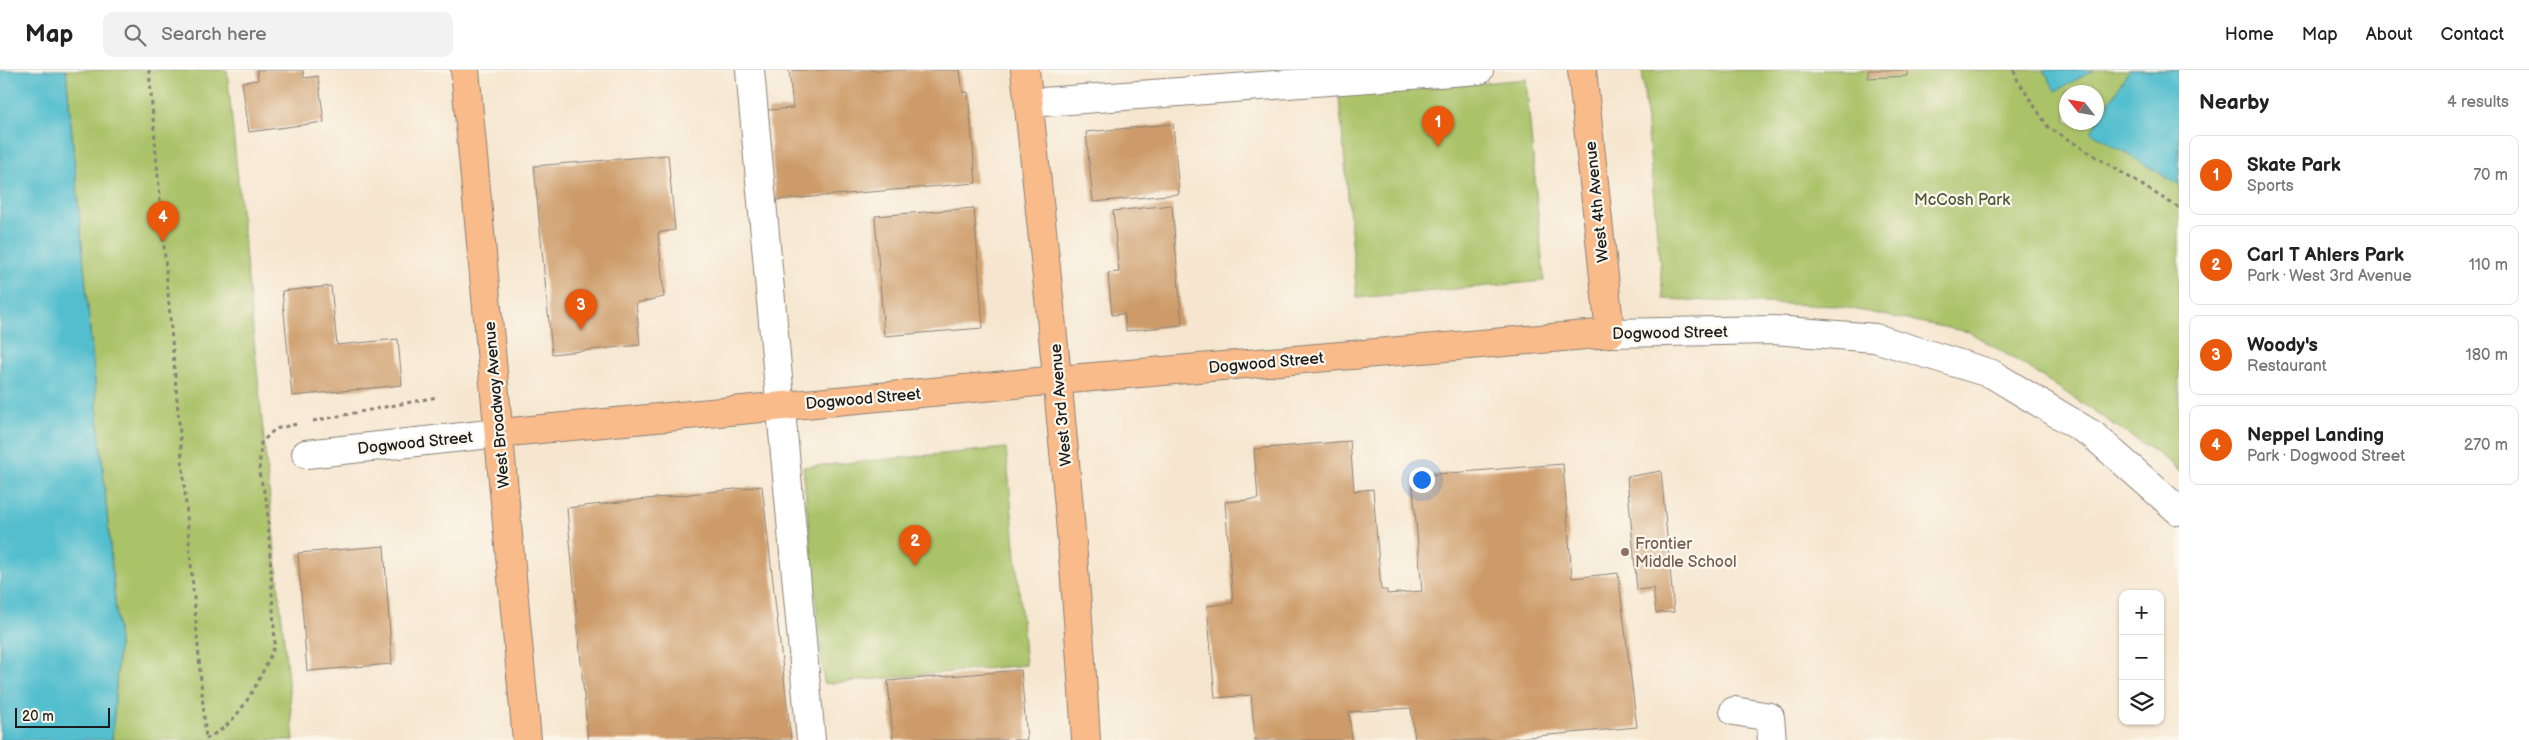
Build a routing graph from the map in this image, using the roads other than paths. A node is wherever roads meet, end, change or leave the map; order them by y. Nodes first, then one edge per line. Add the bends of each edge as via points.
1 (465, 70) edge
2 (750, 70) edge
3 (1026, 70) edge
4 (1479, 70) edge
5 (1582, 70) edge
6 (1029, 103) junction
7 (1610, 333) junction
8 (1058, 380) junction
9 (781, 406) junction
10 (499, 433) junction
11 (306, 454) dead end
12 (2179, 511) edge
13 (1734, 711) dead end
14 (527, 740) edge
15 (811, 740) edge
16 (1086, 740) edge
17 (1772, 740) edge

1 - 10 main road, West Broadway Avenue
2 - 9 street
3 - 6 main road, West 3rd Avenue
4 - 6 street
5 - 7 main road, West 4th Avenue
6 - 8 main road, West 3rd Avenue
7 - 8 main road, Dogwood Street
7 - 12 street, Dogwood Street via 1774,330 1875,338 1992,374 2093,435
8 - 9 main road, Dogwood Street
8 - 16 main road, West 3rd Avenue
9 - 10 main road, Dogwood Street
9 - 15 street
10 - 11 street, Dogwood Street
10 - 14 main road, West Broadway Avenue
13 - 17 street via 1770,718

